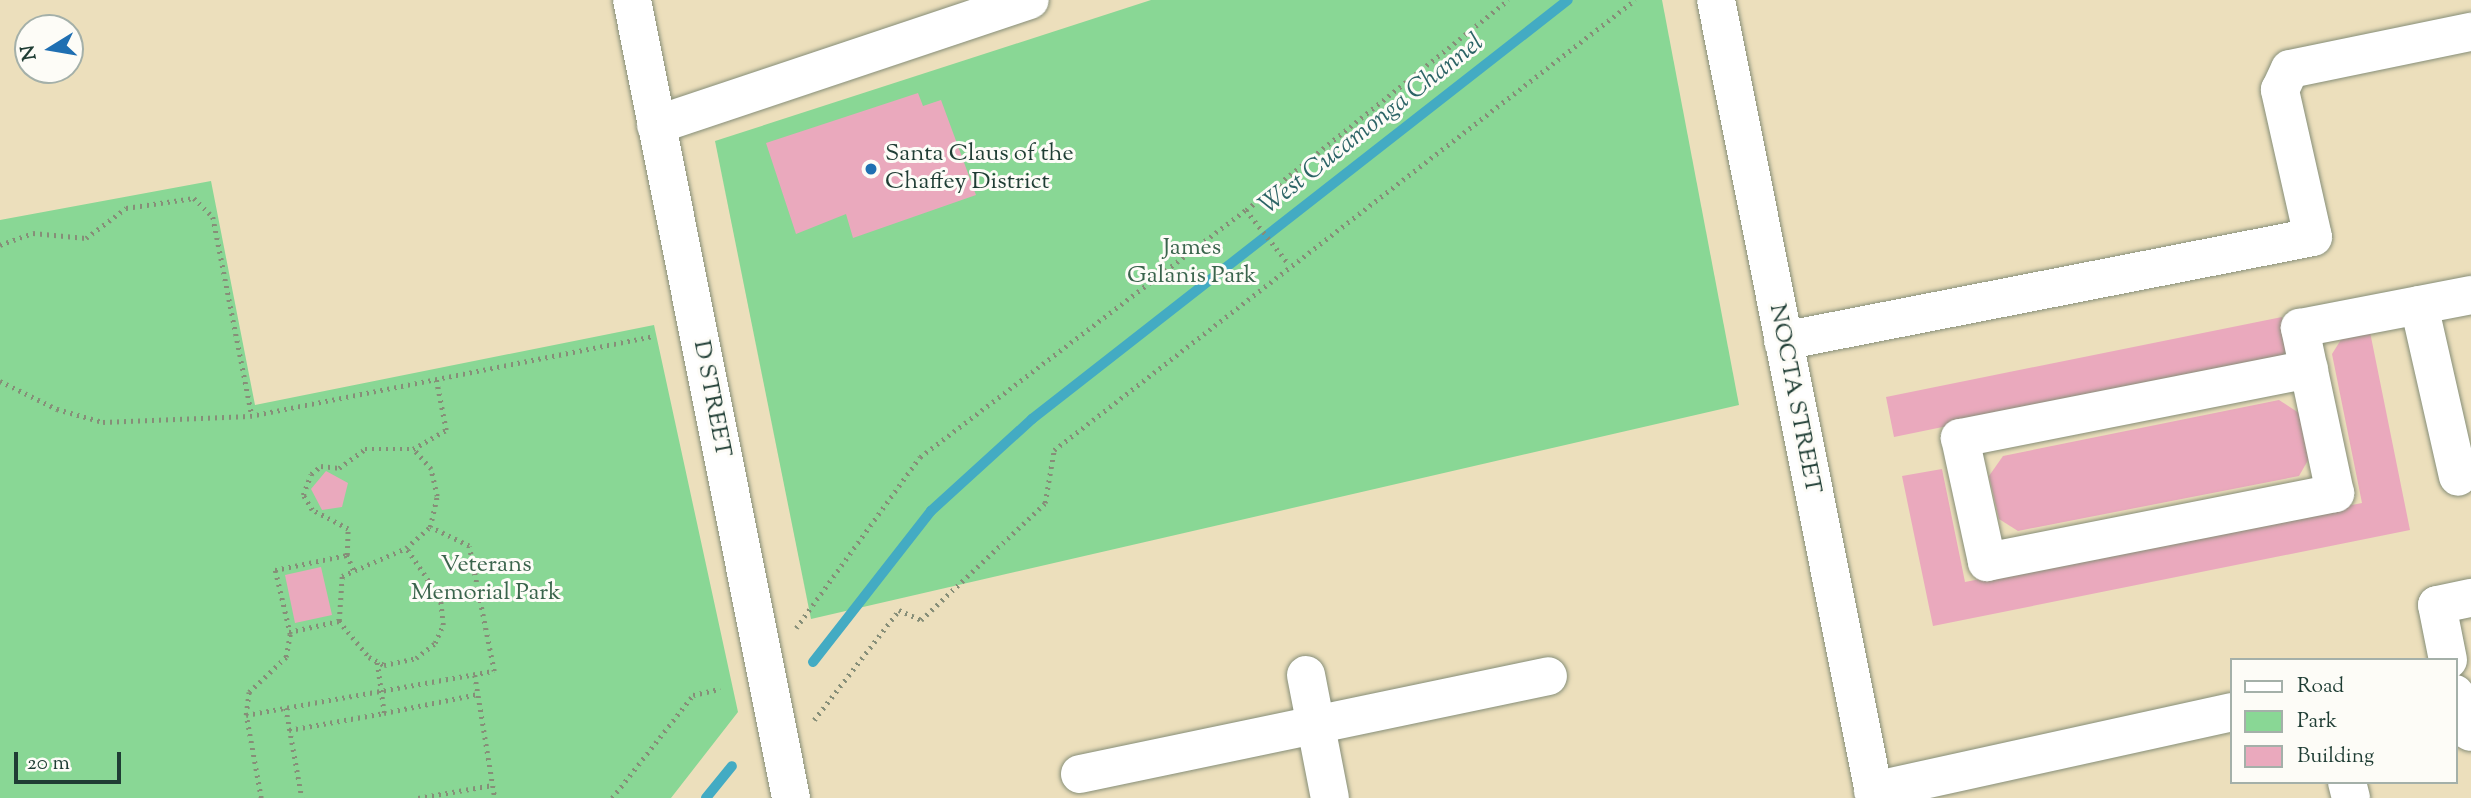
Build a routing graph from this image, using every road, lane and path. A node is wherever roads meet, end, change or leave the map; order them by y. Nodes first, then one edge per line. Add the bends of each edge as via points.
1 (632, 0) edge
2 (1030, 0) edge
3 (1508, 0) edge
4 (1635, 0) edge
5 (1716, 0) edge
6 (2471, 32) edge
7 (656, 125) junction
8 (1246, 210) junction
9 (0, 245) edge
10 (1288, 263) junction
11 (2471, 295) edge
12 (2419, 305) junction
13 (653, 336) dead end
14 (1783, 341) junction
15 (2309, 369) junction
16 (436, 379) junction
17 (0, 381) edge
18 (251, 415) junction
19 (413, 449) junction
20 (2458, 478) dead end
21 (430, 527) junction
22 (406, 548) junction
23 (347, 555) junction
24 (354, 571) junction
25 (2471, 598) edge
26 (340, 621) junction
27 (793, 631) dead end
28 (289, 632) junction
29 (2448, 658) edge
30 (377, 662) junction
31 (475, 675) junction
32 (1306, 676) dead end
33 (1548, 676) dead end
34 (720, 689) dead end
35 (380, 692) junction
36 (478, 694) junction
37 (2457, 704) edge
38 (286, 708) junction
39 (2230, 712) edge
40 (384, 713) junction
41 (246, 715) junction
42 (812, 723) dead end
43 (1315, 725) junction
44 (289, 730) junction
45 (2471, 732) edge
46 (1080, 774) dead end
47 (493, 785) junction
48 (1874, 795) edge
49 (261, 798) edge
50 (302, 798) edge
51 (418, 798) edge
52 (495, 798) edge
53 (612, 798) edge
54 (791, 798) edge
55 (1330, 798) edge

1 - 7 street, D STREET
2 - 7 street
3 - 8 path
4 - 10 path
5 - 14 street, NOCTA STREET
6 - 14 street via 2290,69 2280,90 2314,237
7 - 54 street, D STREET
8 - 10 path
8 - 27 path via 920,457
9 - 18 path via 33,233 86,238 126,208 194,198 213,217
10 - 42 path via 1054,450 1045,502 921,620 899,610
11 - 12 street
12 - 15 street via 2300,328
12 - 20 street
13 - 16 path
14 - 48 street, NOCTA STREET
15 - 15 street via 2335,493 1987,562 1960,438
16 - 18 path
16 - 19 path via 446,430
17 - 18 path via 57,410 103,422
19 - 21 path via 432,469 437,496
19 - 23 path via 365,449 339,468 321,466 311,474 303,495 312,510 348,529
21 - 22 path
21 - 31 path via 469,546 494,671
22 - 24 path
22 - 30 path via 440,598 443,625 435,643 416,658
23 - 24 path
23 - 28 path via 275,570
24 - 26 path via 342,576
25 - 29 street via 2437,605
26 - 28 path
26 - 30 path
28 - 41 path via 286,657 249,692
30 - 35 path
31 - 35 path
31 - 36 path
32 - 43 street
33 - 43 street
34 - 53 path via 693,695
35 - 38 path
35 - 40 path
36 - 40 path
36 - 47 path
37 - 45 street via 2462,727
38 - 41 path
38 - 44 path
39 - 48 street
40 - 44 path
41 - 49 path
43 - 46 street
43 - 55 street
44 - 50 path
47 - 51 path
47 - 52 path

